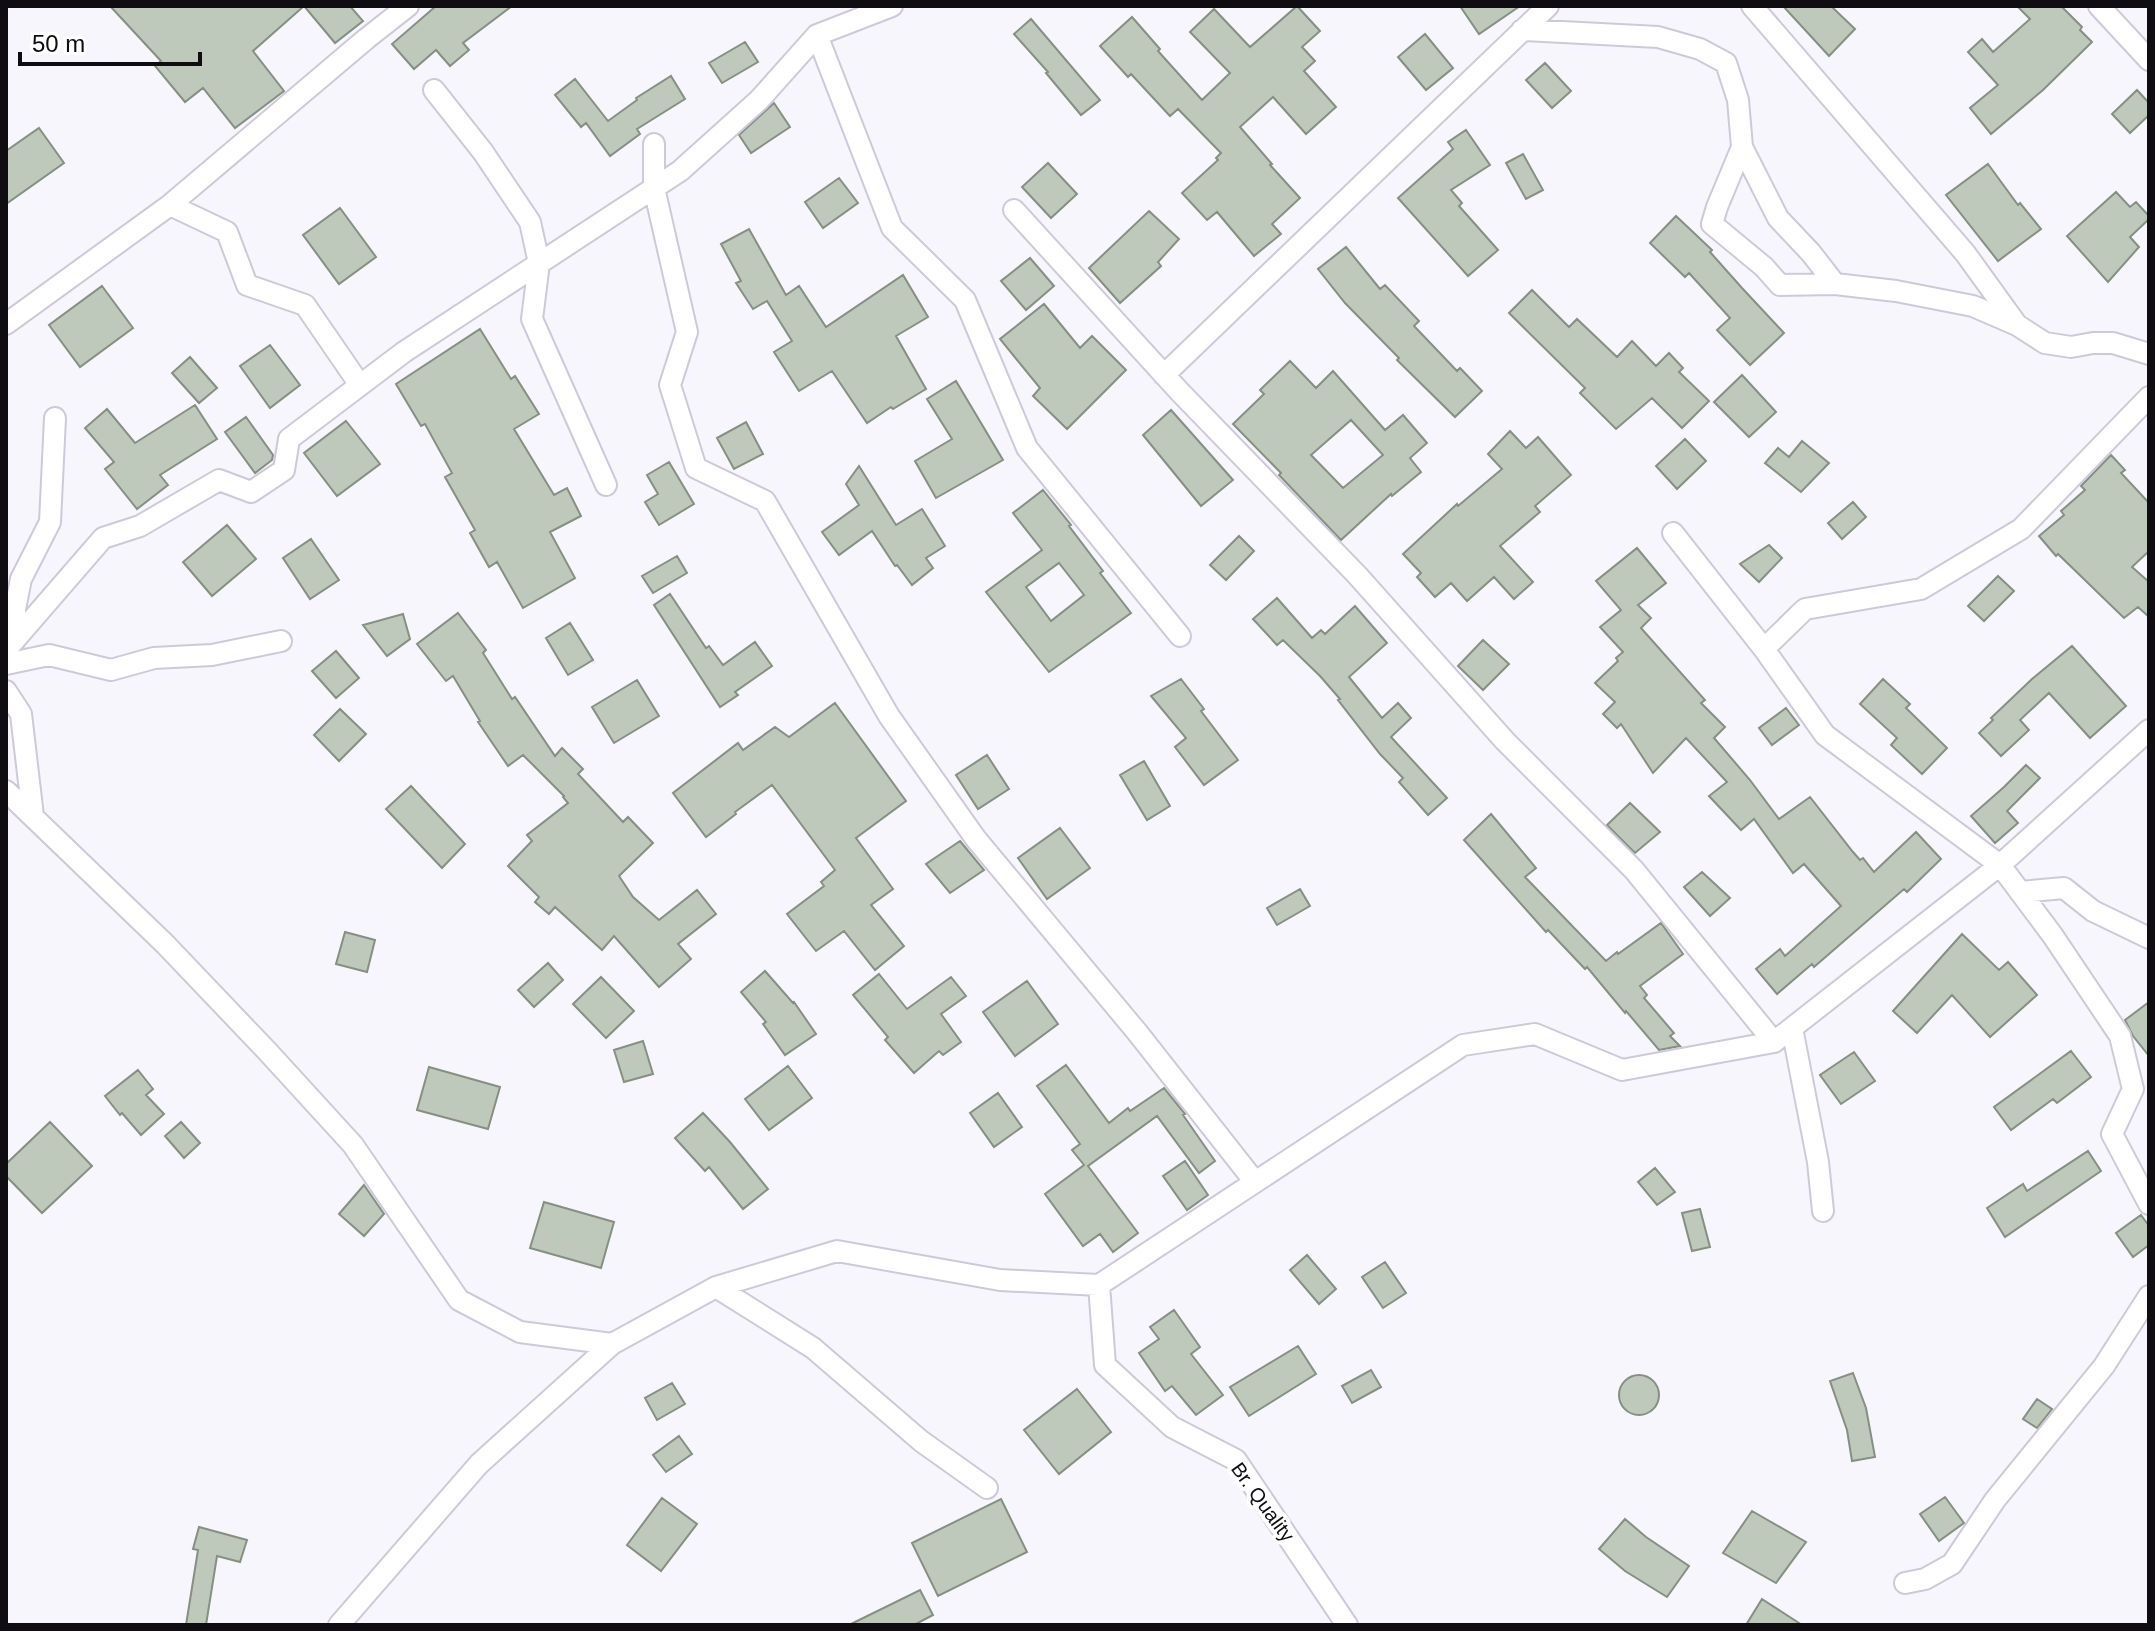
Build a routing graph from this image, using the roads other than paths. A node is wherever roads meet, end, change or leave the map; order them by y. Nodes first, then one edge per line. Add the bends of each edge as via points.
1 (892, 6) edge
2 (1548, 6) edge
3 (1752, 6) edge
4 (2099, 6) edge
5 (403, 7) edge
6 (1522, 30) junction
7 (817, 35) junction
8 (2149, 60) edge
9 (434, 90) dead end
10 (654, 144) dead end
11 (1742, 147) junction
12 (654, 188) junction
13 (170, 205) junction
14 (1014, 210) dead end
15 (539, 263) junction
16 (1835, 284) junction
17 (6, 324) edge
18 (2017, 325) junction
19 (2149, 354) edge
20 (1164, 375) junction
21 (360, 385) junction
22 (2149, 397) edge
23 (55, 418) dead end
24 (606, 485) dead end
25 (1673, 533) dead end
26 (1180, 636) dead end
27 (281, 641) dead end
28 (11, 645) edge
29 (1764, 649) junction
30 (6, 664) edge
31 (6, 691) edge
32 (2149, 730) edge
33 (6, 791) edge
34 (33, 816) junction
35 (2000, 865) junction
36 (2020, 892) junction
37 (2149, 938) edge
38 (1792, 1028) junction
39 (1774, 1042) junction
40 (1255, 1182) junction
41 (2149, 1204) edge
42 (1823, 1211) dead end
43 (1099, 1285) junction
44 (716, 1287) junction
45 (2149, 1296) edge
46 (612, 1344) junction
47 (987, 1488) dead end
48 (1905, 1583) dead end
49 (339, 1625) edge
50 (1347, 1625) edge

1 - 7 street
2 - 6 street
3 - 18 street via 1965,253
4 - 8 street
5 - 13 street
6 - 11 street via 1658,37 1700,49 1726,63 1738,100
6 - 20 street
7 - 12 street via 759,100
7 - 26 street via 892,228 965,300 1027,448
9 - 15 street via 530,222
10 - 12 street
11 - 16 street via 1778,218
11 - 16 street via 1712,224 1780,285
12 - 15 street
12 - 40 street via 687,332 670,385 696,468 765,501 889,716 976,839
13 - 17 street
13 - 21 street via 227,232 247,285 305,305
14 - 20 street
15 - 21 street
15 - 24 street via 532,319
16 - 18 street via 1973,306
18 - 19 street via 2045,343 2113,343
20 - 39 street via 1358,576 1505,741 1634,870
21 - 28 street via 289,439 284,470 251,492 219,480 140,526 103,538
22 - 29 street via 2021,529 1921,589 1805,609
23 - 28 street via 50,522 21,579
25 - 29 street
27 - 30 street via 212,655 154,658 111,670 49,655
29 - 35 street via 1825,735
31 - 34 street via 21,714
32 - 35 street
33 - 34 street
34 - 46 street via 165,944 353,1145 459,1300 520,1332
35 - 36 street
35 - 38 street
36 - 37 street via 2064,888 2093,911
36 - 41 street via 2120,1036 2133,1089 2112,1134
38 - 39 street
38 - 42 street
39 - 40 street via 1622,1070 1535,1034 1463,1045
40 - 43 street
43 - 44 street via 1000,1280 837,1251
43 - 50 street, Br. Quality via 1105,1365 1172,1427 1236,1460
44 - 46 street
44 - 47 street via 813,1348 921,1441
45 - 48 street via 2104,1366 1995,1500 1952,1564
46 - 49 street via 479,1464

